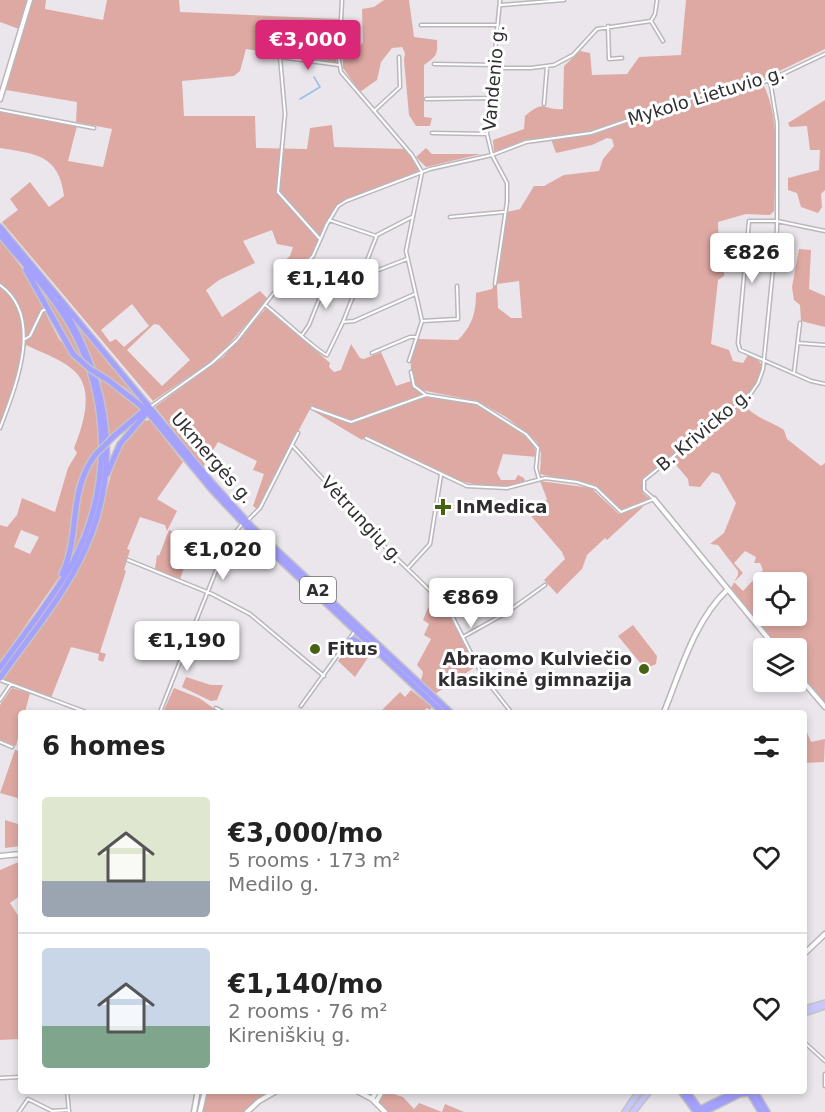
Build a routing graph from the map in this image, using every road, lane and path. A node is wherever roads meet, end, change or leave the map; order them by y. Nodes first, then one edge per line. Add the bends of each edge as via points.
1 (30, 0) edge
2 (342, 0) edge
3 (500, 0) edge
4 (564, 0) edge
5 (657, 0) edge
6 (500, 5) junction
7 (651, 21) junction
8 (421, 25) dead end
9 (498, 25) junction
10 (608, 26) junction
11 (663, 41) dead end
12 (825, 54) edge
13 (399, 57) dead end
14 (622, 58) dead end
15 (434, 64) dead end
16 (339, 65) junction
17 (495, 66) junction
18 (547, 67) junction
19 (500, 68) junction
20 (770, 80) junction
21 (492, 98) junction
22 (0, 99) edge
23 (426, 99) dead end
24 (544, 104) dead end
25 (0, 110) edge
26 (374, 111) junction
27 (496, 117) dead end
28 (94, 128) dead end
29 (432, 133) dead end
30 (487, 134) junction
31 (492, 155) junction
32 (422, 172) junction
33 (504, 213) junction
34 (412, 217) junction
35 (450, 217) dead end
36 (329, 220) junction
37 (777, 221) junction
38 (0, 227) edge
39 (825, 231) edge
40 (0, 235) edge
41 (376, 236) junction
42 (321, 239) junction
43 (19, 258) junction
44 (407, 258) junction
45 (330, 272) dead end
46 (362, 276) junction
47 (48, 284) junction
48 (495, 284) dead end
49 (0, 285) edge
50 (457, 286) dead end
51 (4, 287) junction
52 (0, 292) edge
53 (417, 294) junction
54 (265, 305) junction
55 (46, 309) junction
56 (422, 321) junction
57 (343, 322) junction
58 (800, 323) dead end
59 (302, 335) junction
60 (417, 337) junction
61 (25, 339) junction
62 (798, 343) junction
63 (825, 345) edge
64 (372, 353) dead end
65 (409, 361) dead end
66 (765, 361) junction
67 (411, 372) dead end
68 (794, 373) junction
69 (825, 384) edge
70 (426, 395) junction
71 (312, 408) dead end
72 (147, 410) junction
73 (0, 428) edge
74 (298, 433) dead end
75 (366, 438) dead end
76 (292, 445) junction
77 (441, 475) junction
78 (539, 479) junction
79 (104, 484) junction
80 (654, 499) junction
81 (244, 522) junction
82 (128, 561) dead end
83 (407, 569) junction
84 (545, 585) dead end
85 (57, 587) junction
86 (728, 589) junction
87 (208, 592) junction
88 (356, 627) junction
89 (463, 637) junction
90 (768, 638) edge
91 (347, 642) junction
92 (384, 657) junction
93 (0, 668) edge
94 (324, 676) junction
95 (0, 679) edge
96 (11, 684) junction
97 (807, 686) edge
98 (0, 700) edge
99 (301, 706) dead end
100 (825, 707) edge
101 (216, 708) dead end
102 (81, 710) edge
103 (161, 710) edge
104 (220, 710) edge
105 (440, 710) edge
106 (448, 710) edge
107 (504, 710) edge
108 (665, 710) edge
109 (0, 742) edge
110 (12, 747) dead end
111 (18, 854) edge
112 (0, 857) edge
113 (825, 933) edge
114 (807, 951) edge
115 (825, 1004) edge
116 (807, 1010) edge
117 (807, 1045) edge
118 (825, 1061) edge
119 (825, 1074) edge
120 (18, 1077) edge
121 (0, 1078) edge
122 (825, 1086) edge
123 (67, 1094) edge
124 (197, 1094) edge
125 (204, 1094) edge
126 (271, 1094) edge
127 (362, 1094) edge
128 (376, 1094) edge
129 (379, 1094) edge
130 (637, 1094) edge
131 (647, 1094) edge
132 (684, 1094) edge
133 (689, 1094) edge
134 (732, 1094) edge
135 (740, 1094) edge
136 (752, 1094) edge
137 (753, 1094) edge
138 (374, 1101) junction
139 (69, 1111) edge
140 (700, 1111) edge
141 (19, 1112) edge
142 (194, 1112) edge
143 (200, 1112) edge
144 (247, 1112) edge
145 (385, 1112) edge
146 (626, 1112) edge
147 (633, 1112) edge
148 (761, 1112) edge
149 (767, 1112) edge

1 - 22 main road
2 - 16 street
3 - 6 street, Vandenio g.
4 - 6 street
5 - 7 street
6 - 9 street, Vandenio g.
7 - 10 street
7 - 11 street
8 - 9 street
9 - 17 street, Vandenio g.
10 - 14 street via 609,59
10 - 18 street via 593,32 569,58
12 - 20 street, Mykolo Lietuvio g.
13 - 26 street via 400,87
15 - 17 street
16 - 26 street
16 - 42 street via 280,57 285,116 278,192
17 - 19 street
17 - 21 street, Vandenio g.
18 - 19 street
18 - 24 street
19 - 27 street
20 - 31 street, Mykolo Lietuvio g. via 732,92 710,92 599,131 526,142
20 - 37 street, B. Krivicko g. via 777,123
21 - 23 street
21 - 30 street, Vandenio g.
25 - 28 street
26 - 32 street
29 - 30 street
30 - 31 street, Vandenio g.
31 - 32 street, Mykolo Lietuvio g.
31 - 33 street, Vandenio g. via 506,181
32 - 34 street
32 - 36 street, Mykolo Lietuvio g. via 346,201
33 - 35 street
33 - 48 street, Vandenio g.
34 - 41 street
34 - 44 street
36 - 41 street
36 - 42 street, Mykolo Lietuvio g.
37 - 39 street
37 - 66 street, B. Krivicko g.
37 - 66 street via 753,219 748,223 738,343 740,350
38 - 47 highway, Ukmergės g. / A2
40 - 43 highway, A2
41 - 46 street
42 - 54 street, Mykolo Lietuvio g. via 307,263
43 - 55 highway, A2
43 - 85 highway via 73,332 91,374 100,415 102,459 93,512 78,552
44 - 46 street
44 - 53 street
45 - 59 street
46 - 57 street
47 - 72 highway, Ukmergės g. / A2
47 - 79 highway via 83,342 97,379 105,424
49 - 51 street
50 - 56 street via 458,319
51 - 52 street
51 - 61 street via 18,309
53 - 56 street
53 - 57 street
54 - 59 street
54 - 72 street, Mykolo Lietuvio g. via 219,357
55 - 61 street
55 - 72 highway, A2, bridge via 73,354
56 - 60 street
57 - 59 street via 327,355 319,353
58 - 62 street
60 - 64 street
60 - 65 street
61 - 73 street via 23,358
62 - 63 street
62 - 68 street
66 - 68 street
66 - 80 street, B. Krivicko g. via 761,378 747,399 646,478 644,490
67 - 70 street via 416,388
68 - 69 street
70 - 71 street via 351,422
70 - 78 street via 477,403 526,434 538,448
72 - 79 highway via 117,450
72 - 81 highway, Ukmergės g. / A2
72 - 85 highway, bridge via 95,455 78,489 72,547
74 - 76 street
75 - 77 street
76 - 81 street via 260,508
76 - 83 street, Vėtrungių g.
77 - 78 street via 467,486 491,489
77 - 83 street via 430,544
78 - 80 street via 590,485 621,512
79 - 95 highway via 94,526 76,568
80 - 86 main road
81 - 87 street via 230,537
81 - 88 highway, Ukmergės g. / A2
82 - 87 street
83 - 89 street, Vėtrungių g. via 448,608
84 - 89 street
85 - 93 highway
86 - 90 main road
86 - 108 main road via 699,627
87 - 94 street via 255,617
87 - 103 street
88 - 91 street
88 - 92 highway, Ukmergės g. / A2
88 - 106 highway, Ukmergės g. / A2
89 - 107 street, Vėtrungių g.
91 - 92 highway via 353,639
91 - 94 street
92 - 105 highway, Ukmergės g. / A2
94 - 99 street
95 - 96 street
96 - 98 street
96 - 102 street
97 - 100 main road
101 - 104 street
109 - 110 street
111 - 112 main road
113 - 114 main road
115 - 116 main road
117 - 118 street
119 - 122 street
120 - 121 street
123 - 139 street
124 - 142 main road
125 - 143 main road
126 - 144 main road
127 - 138 main road
128 - 138 main road
129 - 138 main road
130 - 146 main road
131 - 147 main road
132 - 140 highway
133 - 140 highway
134 - 140 highway
135 - 140 highway
136 - 148 highway
137 - 149 highway
138 - 145 main road
139 - 141 street via 52,1111 28,1099

